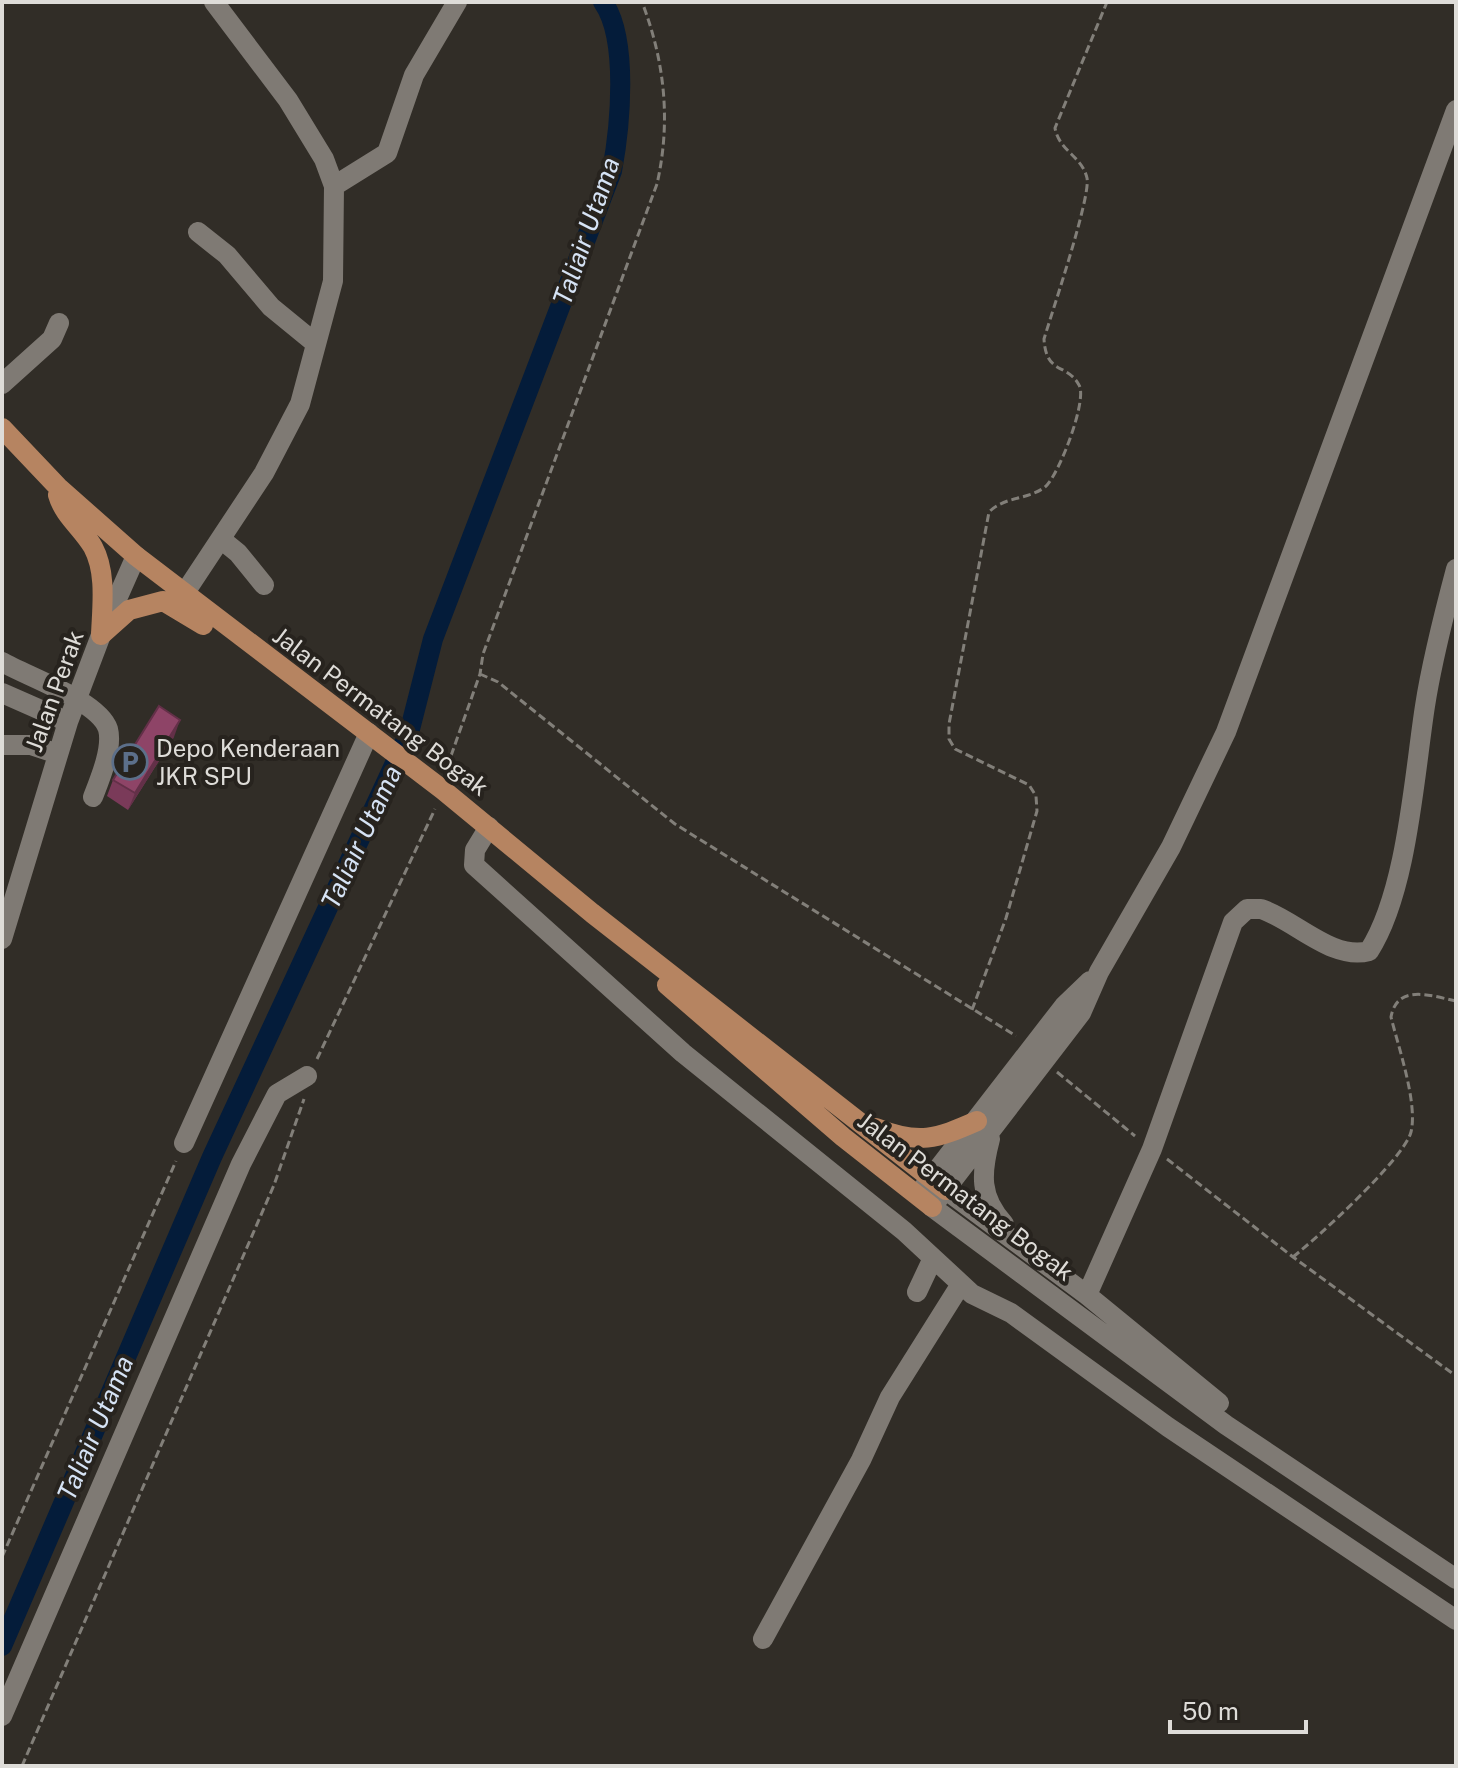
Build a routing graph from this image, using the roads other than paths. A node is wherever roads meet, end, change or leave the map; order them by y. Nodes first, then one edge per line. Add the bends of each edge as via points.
1 (214, 2) edge
2 (457, 2) edge
3 (1456, 110) edge
4 (334, 186) junction
5 (198, 232) dead end
6 (59, 323) dead end
7 (315, 343) junction
8 (2, 384) edge
9 (2, 428) edge
10 (58, 487) junction
11 (222, 540) junction
12 (136, 556) junction
13 (1456, 569) edge
14 (264, 585) dead end
15 (184, 594) junction
16 (101, 635) junction
17 (2, 662) edge
18 (2, 693) edge
19 (76, 699) junction
20 (335, 708) junction
21 (68, 722) junction
22 (374, 738) junction
23 (2, 745) edge
24 (58, 754) junction
25 (93, 797) dead end
26 (489, 827) junction
27 (592, 913) junction
28 (2, 939) edge
29 (307, 1076) road end
30 (858, 1120) junction
31 (984, 1125) junction
32 (184, 1143) road end
33 (938, 1184) junction
34 (925, 1201) junction
35 (1028, 1250) junction
36 (933, 1258) junction
37 (957, 1290) junction
38 (1087, 1295) junction
39 (1330, 1494) junction
40 (1456, 1579) edge
41 (1456, 1620) edge
42 (763, 1639) dead end
43 (2, 1716) edge

1 - 4 street via 303,123
2 - 4 street via 414,75 387,153
3 - 31 street via 1226,732 1081,1013
4 - 7 street via 333,281
5 - 7 street via 227,255 271,307
6 - 8 street via 52,339
7 - 11 street via 300,404
9 - 10 main road
10 - 12 main road, Jalan Permatang Bogak
10 - 16 main road via 61,506 94,548 99,564
11 - 14 street
11 - 15 street
12 - 15 main road, Jalan Permatang Bogak
12 - 16 street, Jalan Perak
13 - 38 street via 1439,629 1405,838 1379,935 1369,951 1356,954 1274,913 1254,908 1233,922 1152,1149
15 - 20 main road, Jalan Permatang Bogak
16 - 19 street, Jalan Perak
16 - 20 main road via 129,610 163,601 284,685
17 - 19 street
18 - 21 street
19 - 21 street, Jalan Perak
19 - 25 street via 98,712 108,730
20 - 22 main road, Jalan Permatang Bogak
21 - 24 street, Jalan Perak
22 - 26 main road, Jalan Permatang Bogak
22 - 32 street
23 - 24 street via 31,745
24 - 28 street, Jalan Perak
26 - 27 main road, Jalan Permatang Bogak
26 - 36 street via 475,850 474,865 683,1053
27 - 30 main road, Jalan Permatang Bogak
27 - 34 main road, Jalan Permatang Bogak via 693,1010
29 - 43 street via 277,1094 241,1164
30 - 31 main road via 918,1140
30 - 33 main road, Jalan Permatang Bogak
31 - 33 street
31 - 35 street via 984,1196
33 - 34 street
33 - 35 street, Jalan Permatang Bogak
34 - 39 street, Jalan Permatang Bogak via 1226,1425
35 - 38 street, Jalan Permatang Bogak
36 - 37 street
36 - 37 street via 920,1286
37 - 41 street via 1011,1313 1168,1427
37 - 42 street via 890,1397
38 - 39 street, Jalan Permatang Bogak
39 - 40 street, Jalan Permatang Bogak

